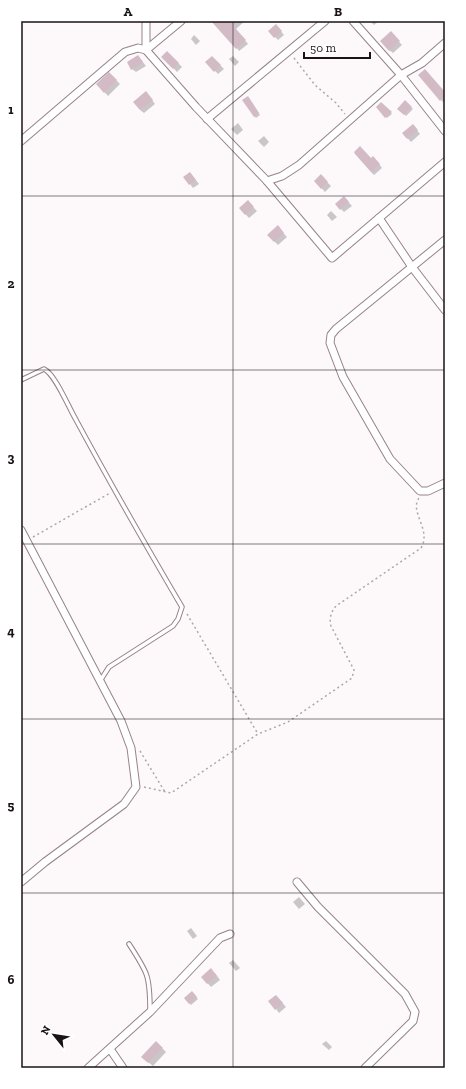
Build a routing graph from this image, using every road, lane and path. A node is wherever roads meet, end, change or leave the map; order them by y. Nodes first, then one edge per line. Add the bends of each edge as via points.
1 (146, 21) edge
2 (181, 21) edge
3 (326, 21) edge
4 (353, 21) edge
5 (445, 43) edge
6 (146, 50) junction
7 (289, 52) junction
8 (400, 75) junction
9 (207, 119) junction
10 (351, 121) junction
11 (445, 131) edge
12 (21, 141) edge
13 (445, 162) edge
14 (267, 181) junction
15 (379, 218) junction
16 (445, 240) edge
17 (412, 267) junction
18 (445, 310) edge
19 (21, 380) edge
20 (445, 483) edge
21 (115, 490) junction
22 (423, 492) junction
23 (21, 530) edge
24 (26, 541) junction
25 (182, 607) junction
26 (100, 681) junction
27 (258, 734) junction
28 (137, 747) dead end
29 (136, 787) junction
30 (165, 792) junction
31 (21, 882) edge
32 (297, 882) dead end
33 (230, 934) dead end
34 (129, 944) dead end
35 (150, 1012) junction
36 (110, 1049) junction
37 (88, 1068) edge
38 (123, 1068) edge
39 (365, 1068) edge

1 - 6 street
2 - 6 street
3 - 7 street
4 - 8 street
5 - 8 street via 422,64
6 - 9 street
6 - 12 street via 138,48 125,52
7 - 9 street
7 - 10 path via 315,85 336,103
8 - 10 street
8 - 11 street
9 - 14 street
10 - 14 street via 299,165 282,176
13 - 15 street
14 - 15 street via 332,258
15 - 17 street
16 - 17 street
17 - 18 street
17 - 22 street via 336,329 330,343 343,377 390,459
19 - 21 lane via 39,370 48,371
20 - 22 street
21 - 24 path
21 - 25 lane
22 - 27 path via 416,502 425,534 425,542 421,548 385,571 332,611 331,626 354,670 352,678 288,722
23 - 24 street
24 - 26 street
25 - 26 lane via 173,626 109,667
25 - 27 path
26 - 29 street via 121,720 131,748
27 - 30 path via 171,793
28 - 30 path
29 - 30 path
29 - 31 street via 124,804
32 - 39 street via 318,907 405,994 415,1012 413,1021
33 - 35 street via 220,938
34 - 35 lane via 146,970 150,984
35 - 36 street
36 - 37 street
36 - 38 street

